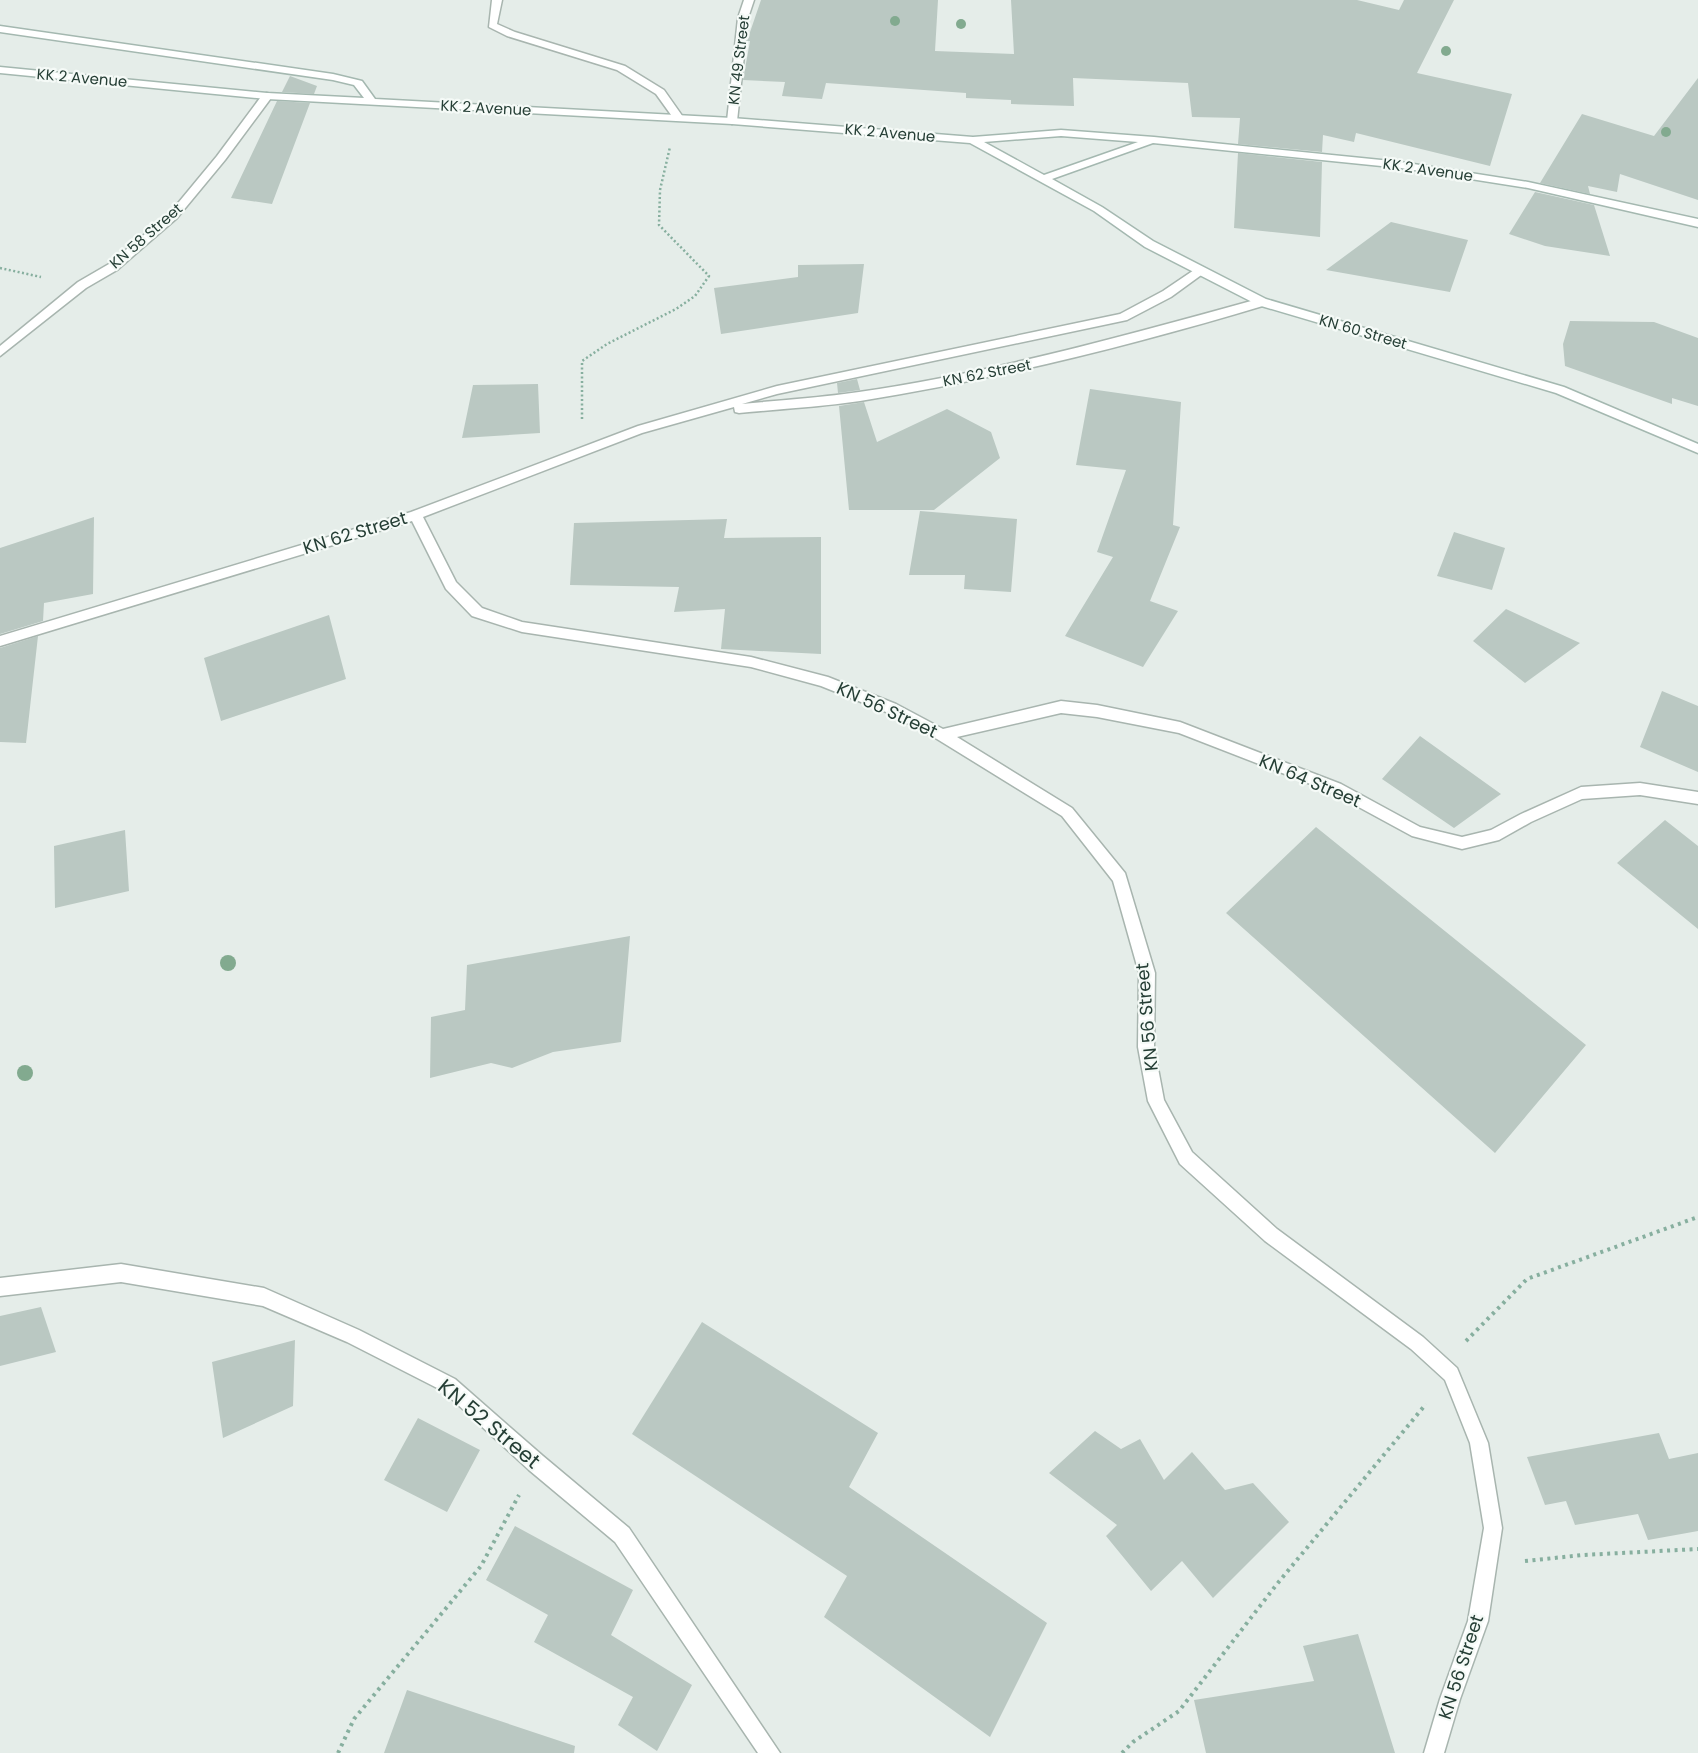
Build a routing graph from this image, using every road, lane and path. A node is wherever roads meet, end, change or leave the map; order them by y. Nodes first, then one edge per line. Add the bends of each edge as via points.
1 (496, 0) edge
2 (748, 0) edge
3 (0, 29) edge
4 (0, 70) edge
5 (267, 96) junction
6 (372, 102) junction
7 (678, 117) junction
8 (732, 121) junction
9 (972, 140) junction
10 (1154, 140) junction
11 (1046, 178) junction
12 (1695, 222) edge
13 (1200, 270) junction
14 (1262, 302) junction
15 (0, 352) edge
16 (705, 412) junction
17 (1698, 449) edge
18 (582, 451) junction
19 (415, 515) junction
20 (0, 641) edge
21 (942, 735) junction
22 (1698, 798) edge
23 (1698, 1217) edge
24 (0, 1286) edge
25 (1418, 1343) junction
26 (1451, 1374) junction
27 (536, 1464) junction
28 (1698, 1550) edge
29 (1487, 1565) junction
30 (338, 1753) edge
31 (770, 1753) edge
32 (1122, 1753) edge
33 (1434, 1753) edge

1 - 7 street via 492,25 511,34 621,68 660,92
2 - 8 street, KN 49 Street via 743,18
3 - 6 street via 333,77 358,84
4 - 5 street, KK 2 Avenue
5 - 6 street, KK 2 Avenue
5 - 15 street, KN 58 Street via 173,216 113,267 82,285
6 - 7 street, KK 2 Avenue
7 - 8 street, KK 2 Avenue
7 - 18 path via 660,190 659,225 709,276 695,296 676,309 607,344 582,361
8 - 9 street, KK 2 Avenue
9 - 10 street, KK 2 Avenue via 1061,133
9 - 11 street, KK 2 Avenue
10 - 11 street, KK 2 Avenue
10 - 12 street, KK 2 Avenue via 1401,165 1528,185
11 - 13 street, KN 60 Street via 1149,244
13 - 14 street, KN 60 Street
13 - 16 street, KN 62 Street via 1167,294 1123,317 777,390
14 - 16 street, KN 62 Street via 1160,334 1009,369 873,395
14 - 17 street, KN 60 Street via 1560,390
16 - 18 street, KN 62 Street via 638,430
18 - 19 street, KN 62 Street
19 - 20 street, KN 62 Street
19 - 21 street, KN 56 Street via 451,585 477,612 522,627 751,662 823,681 891,708
21 - 22 street, KN 64 Street via 1061,707 1180,728 1336,788 1417,832 1462,843 1494,836 1581,793 1640,789
21 - 25 street, KN 56 Street via 1066,812 1120,878 1147,973 1146,1047 1156,1101 1186,1158 1272,1235
23 - 25 path via 1527,1279 1464,1343 1445,1333
24 - 27 street, KN 52 Street via 121,1273 264,1297 352,1336 449,1385
25 - 26 street, KN 56 Street
26 - 29 street, KN 56 Street via 1479,1443 1493,1528
26 - 32 path via 1277,1584 1179,1711
27 - 30 path via 481,1566 354,1719
27 - 31 street, KN 52 Street via 622,1534
28 - 29 path via 1584,1555
29 - 33 street, KN 56 Street via 1478,1621

